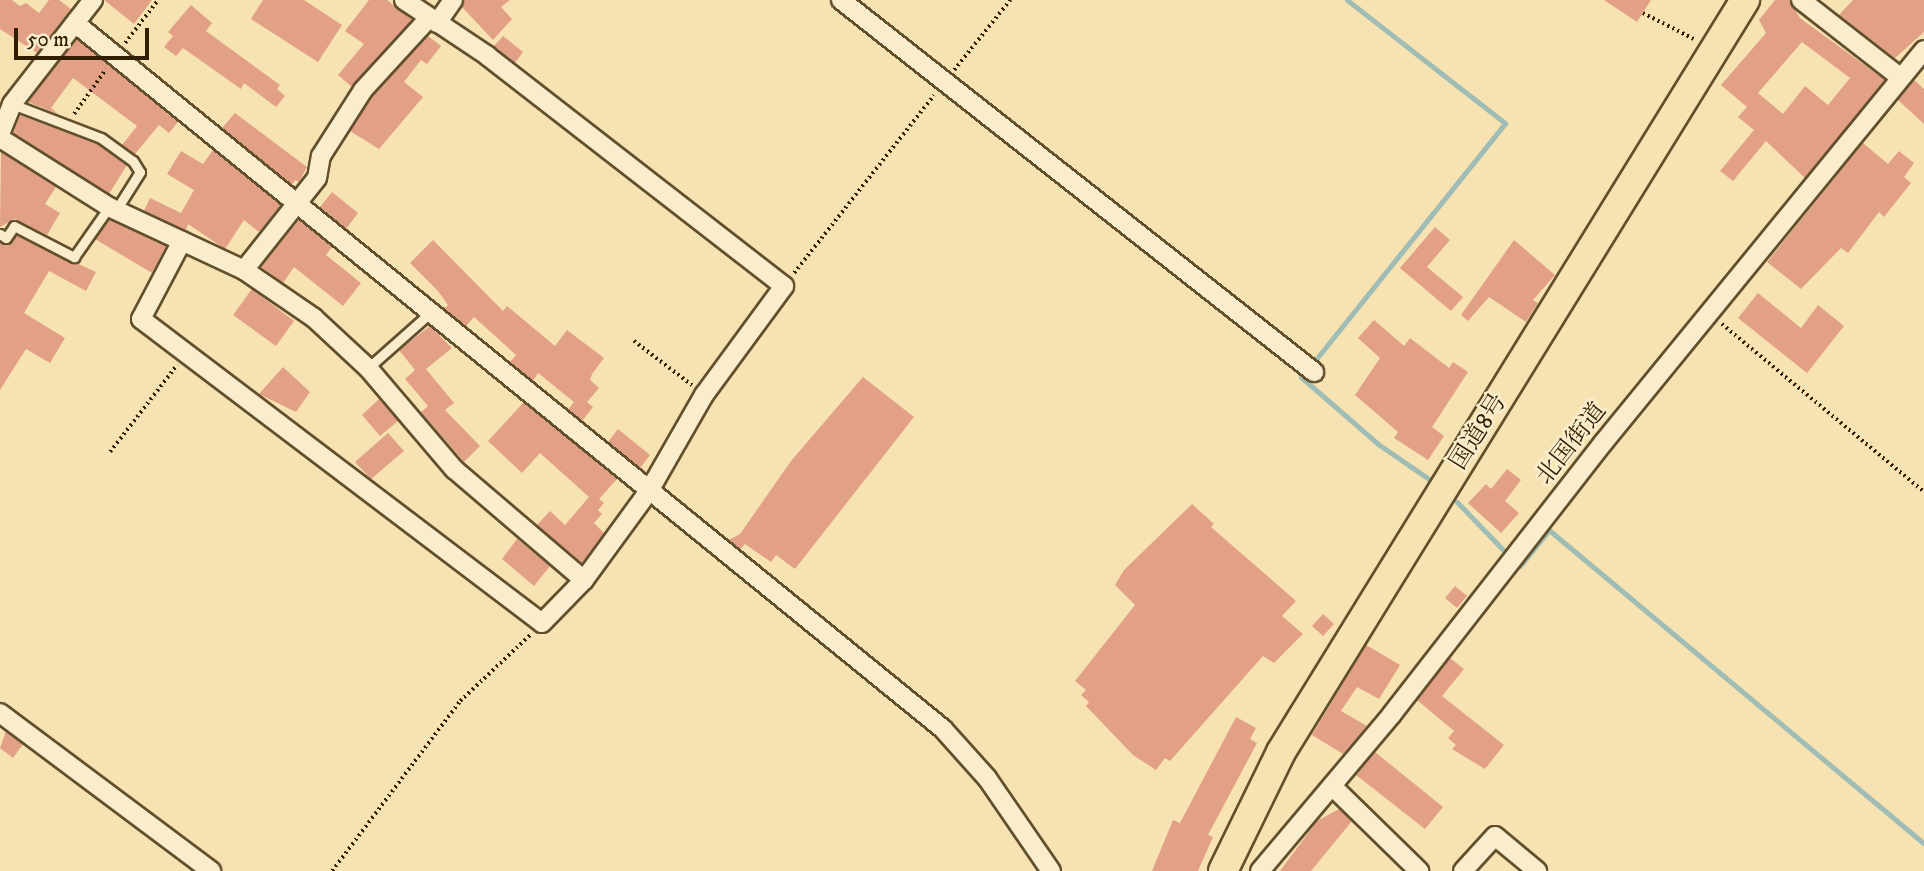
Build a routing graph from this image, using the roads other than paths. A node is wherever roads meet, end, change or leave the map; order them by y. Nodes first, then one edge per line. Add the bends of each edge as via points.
1 (93, 0) edge
2 (404, 0) edge
3 (453, 0) edge
4 (841, 0) edge
5 (1745, 0) edge
6 (1801, 0) edge
7 (433, 20) junction
8 (75, 23) junction
9 (1924, 50) edge
10 (1900, 77) junction
11 (6, 101) edge
12 (0, 136) edge
13 (298, 204) junction
14 (112, 208) junction
15 (0, 234) edge
16 (182, 241) junction
17 (244, 270) junction
18 (430, 313) junction
19 (368, 368) junction
20 (1314, 372) dead end
21 (649, 491) junction
22 (584, 580) junction
23 (0, 713) edge
24 (1332, 786) junction
25 (211, 871) edge
26 (1051, 871) edge
27 (1223, 871) edge
28 (1260, 871) edge
29 (1419, 871) edge
30 (1463, 871) edge
31 (1538, 871) edge

1 - 8 street
2 - 7 street
3 - 7 street
4 - 20 street
5 - 27 highway, 国道8号 via 1281,752
6 - 10 street
7 - 13 street via 340,121 321,156 317,177
7 - 21 street via 488,56 783,286 704,395
8 - 11 street
8 - 13 street
9 - 10 street, 北国街道
10 - 24 street, 北国街道
11 - 12 street
11 - 14 lane via 119,148 140,172
12 - 14 street
13 - 17 street
13 - 18 street
14 - 15 lane via 74,257 14,226 6,238
14 - 16 street
16 - 17 street
16 - 22 street via 141,319 542,623
17 - 19 street via 314,318
18 - 19 lane
18 - 21 street
19 - 22 street via 453,469
21 - 22 street
21 - 26 street via 943,729 988,778
23 - 25 street
24 - 28 street, 北国街道
24 - 29 street
30 - 31 street via 1495,836

